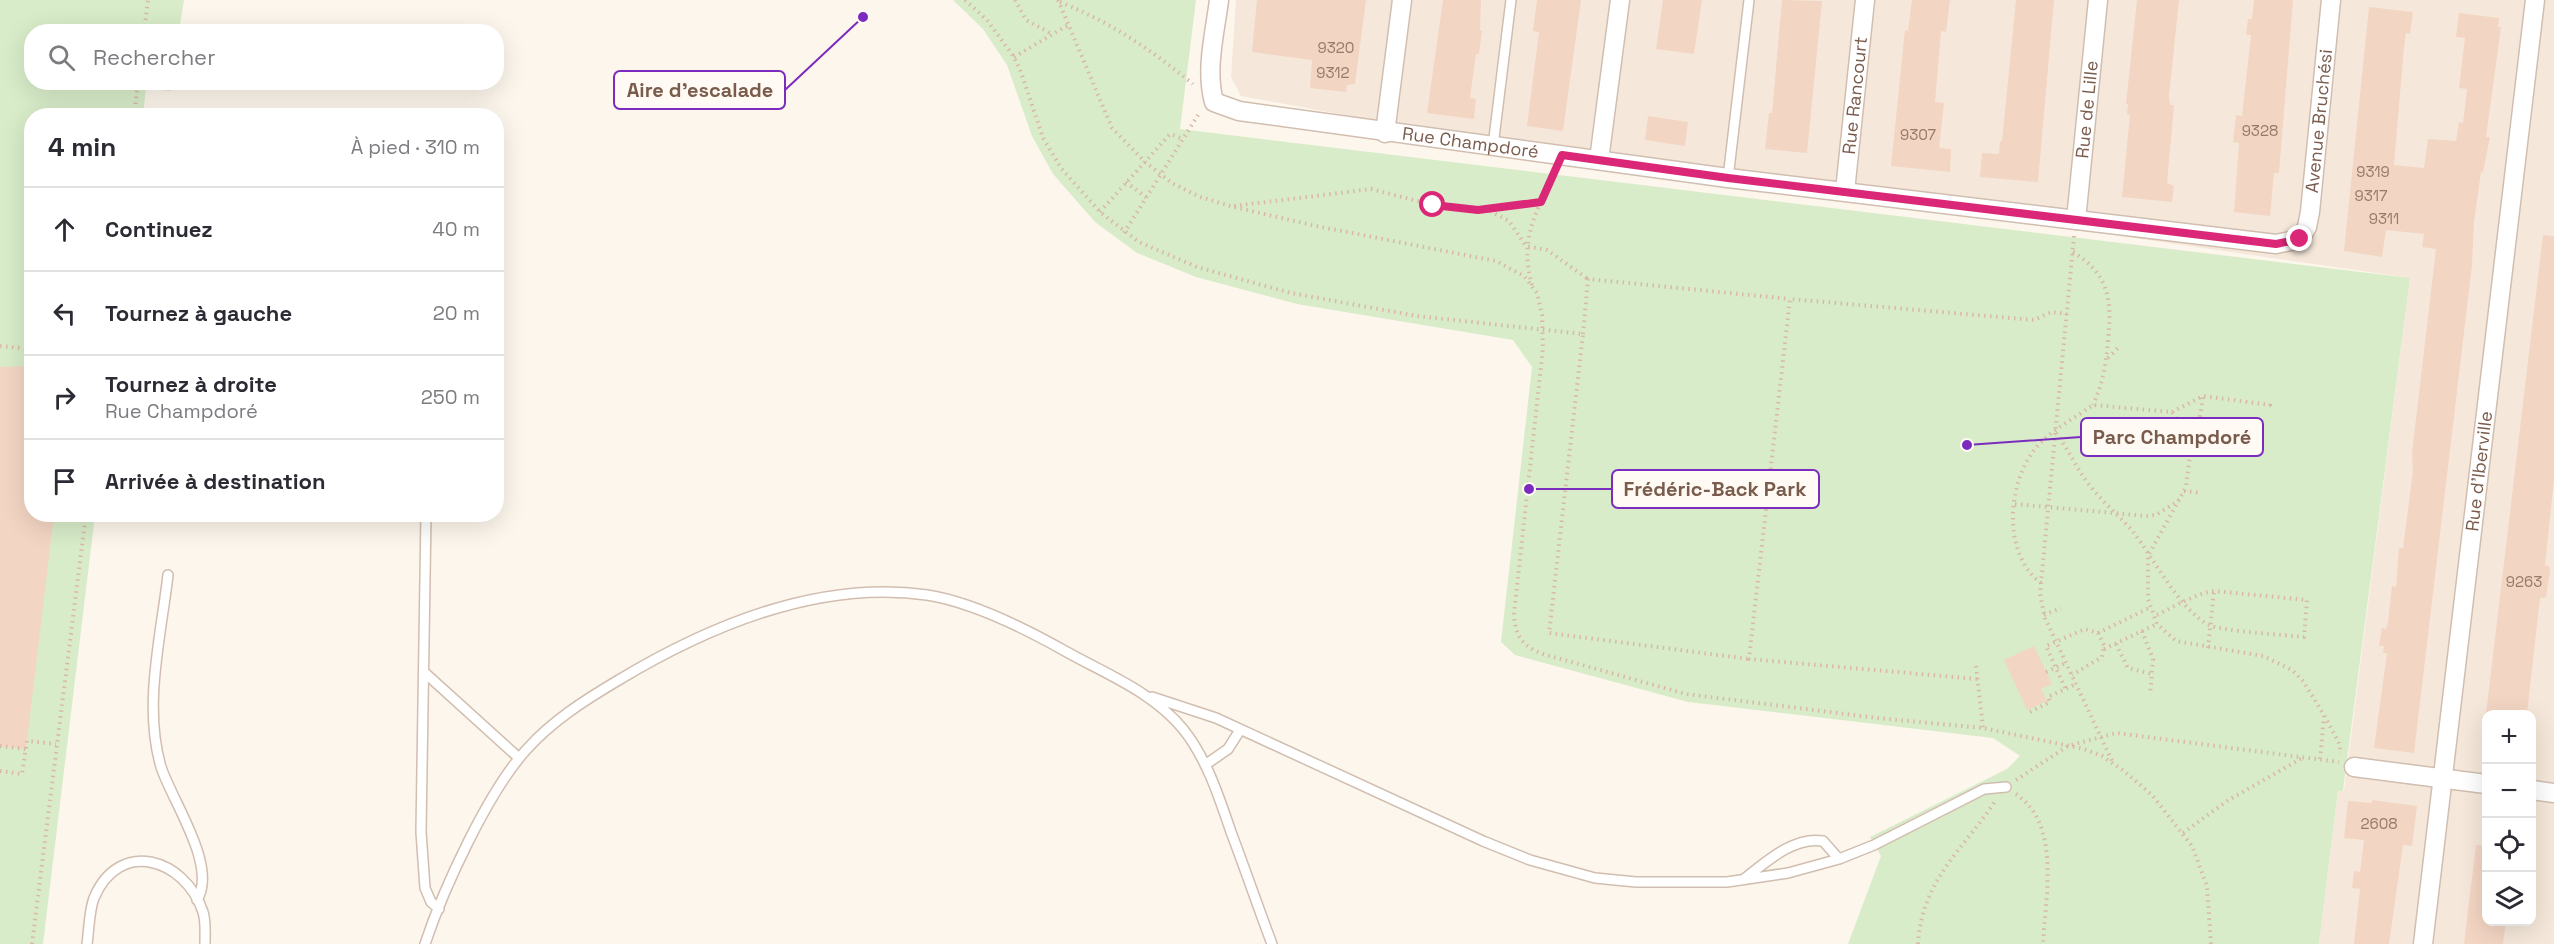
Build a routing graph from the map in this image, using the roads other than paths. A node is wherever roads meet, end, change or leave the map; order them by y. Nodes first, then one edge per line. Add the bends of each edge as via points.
1 (1219, 0) edge
2 (1402, 0) edge
3 (1511, 0) edge
4 (1620, 0) edge
5 (1749, 0) edge
6 (1865, 0) edge
7 (2098, 0) edge
8 (2331, 0) edge
9 (2535, 0) edge
10 (1384, 133) junction
11 (1493, 146) junction
12 (1599, 160) junction
13 (1728, 178) junction
14 (1845, 191) junction
15 (2076, 220) junction
16 (2300, 239) joint
17 (426, 522) edge
18 (168, 574) dead end
19 (424, 672) junction
20 (1147, 695) junction
21 (1240, 730) junction
22 (519, 758) junction
23 (1205, 765) junction
24 (2351, 765) road end
25 (2442, 778) junction
26 (2482, 783) edge
27 (2006, 787) road end
28 (2536, 791) edge
29 (2554, 793) edge
30 (1839, 859) junction
31 (1742, 880) junction
32 (197, 900) junction
33 (439, 909) junction
34 (87, 944) edge
35 (205, 944) edge
36 (425, 944) edge
37 (1272, 944) edge
38 (2423, 944) edge

1 - 10 street, Rue Champdoré via 1209,76 1214,102 1239,111
2 - 10 street
3 - 11 lane
4 - 12 street
5 - 13 lane
6 - 14 street, Rue Rancourt
7 - 15 street, Rue de Lille
8 - 16 street, Avenue Bruchési via 2310,212
9 - 25 street, Rue d'Iberville
10 - 11 street, Rue Champdoré
11 - 12 street, Rue Champdoré
12 - 13 street, Rue Champdoré
13 - 14 street, Rue Champdoré
14 - 15 street, Rue Champdoré
15 - 16 street, Rue Champdoré via 2276,244
17 - 19 lane
18 - 32 lane via 156,678 155,734 162,767 201,862 203,891
19 - 22 lane
19 - 33 lane via 423,870 428,896
20 - 21 lane
20 - 22 lane via 1035,634 958,604 906,593 849,594 762,613 688,642 592,696 542,733
20 - 23 lane via 1184,730
21 - 23 lane via 1228,749
21 - 31 lane via 1483,842 1567,872 1636,882
22 - 33 lane via 491,801
23 - 37 lane
24 - 25 street
25 - 26 street
25 - 38 street, Rue d'Iberville
27 - 30 lane via 1970,795
28 - 29 street
30 - 31 lane
30 - 31 lane via 1823,841 1807,842 1784,850
32 - 34 lane via 172,869 150,862 124,864 112,872 93,900
32 - 35 lane via 204,913
33 - 36 lane

